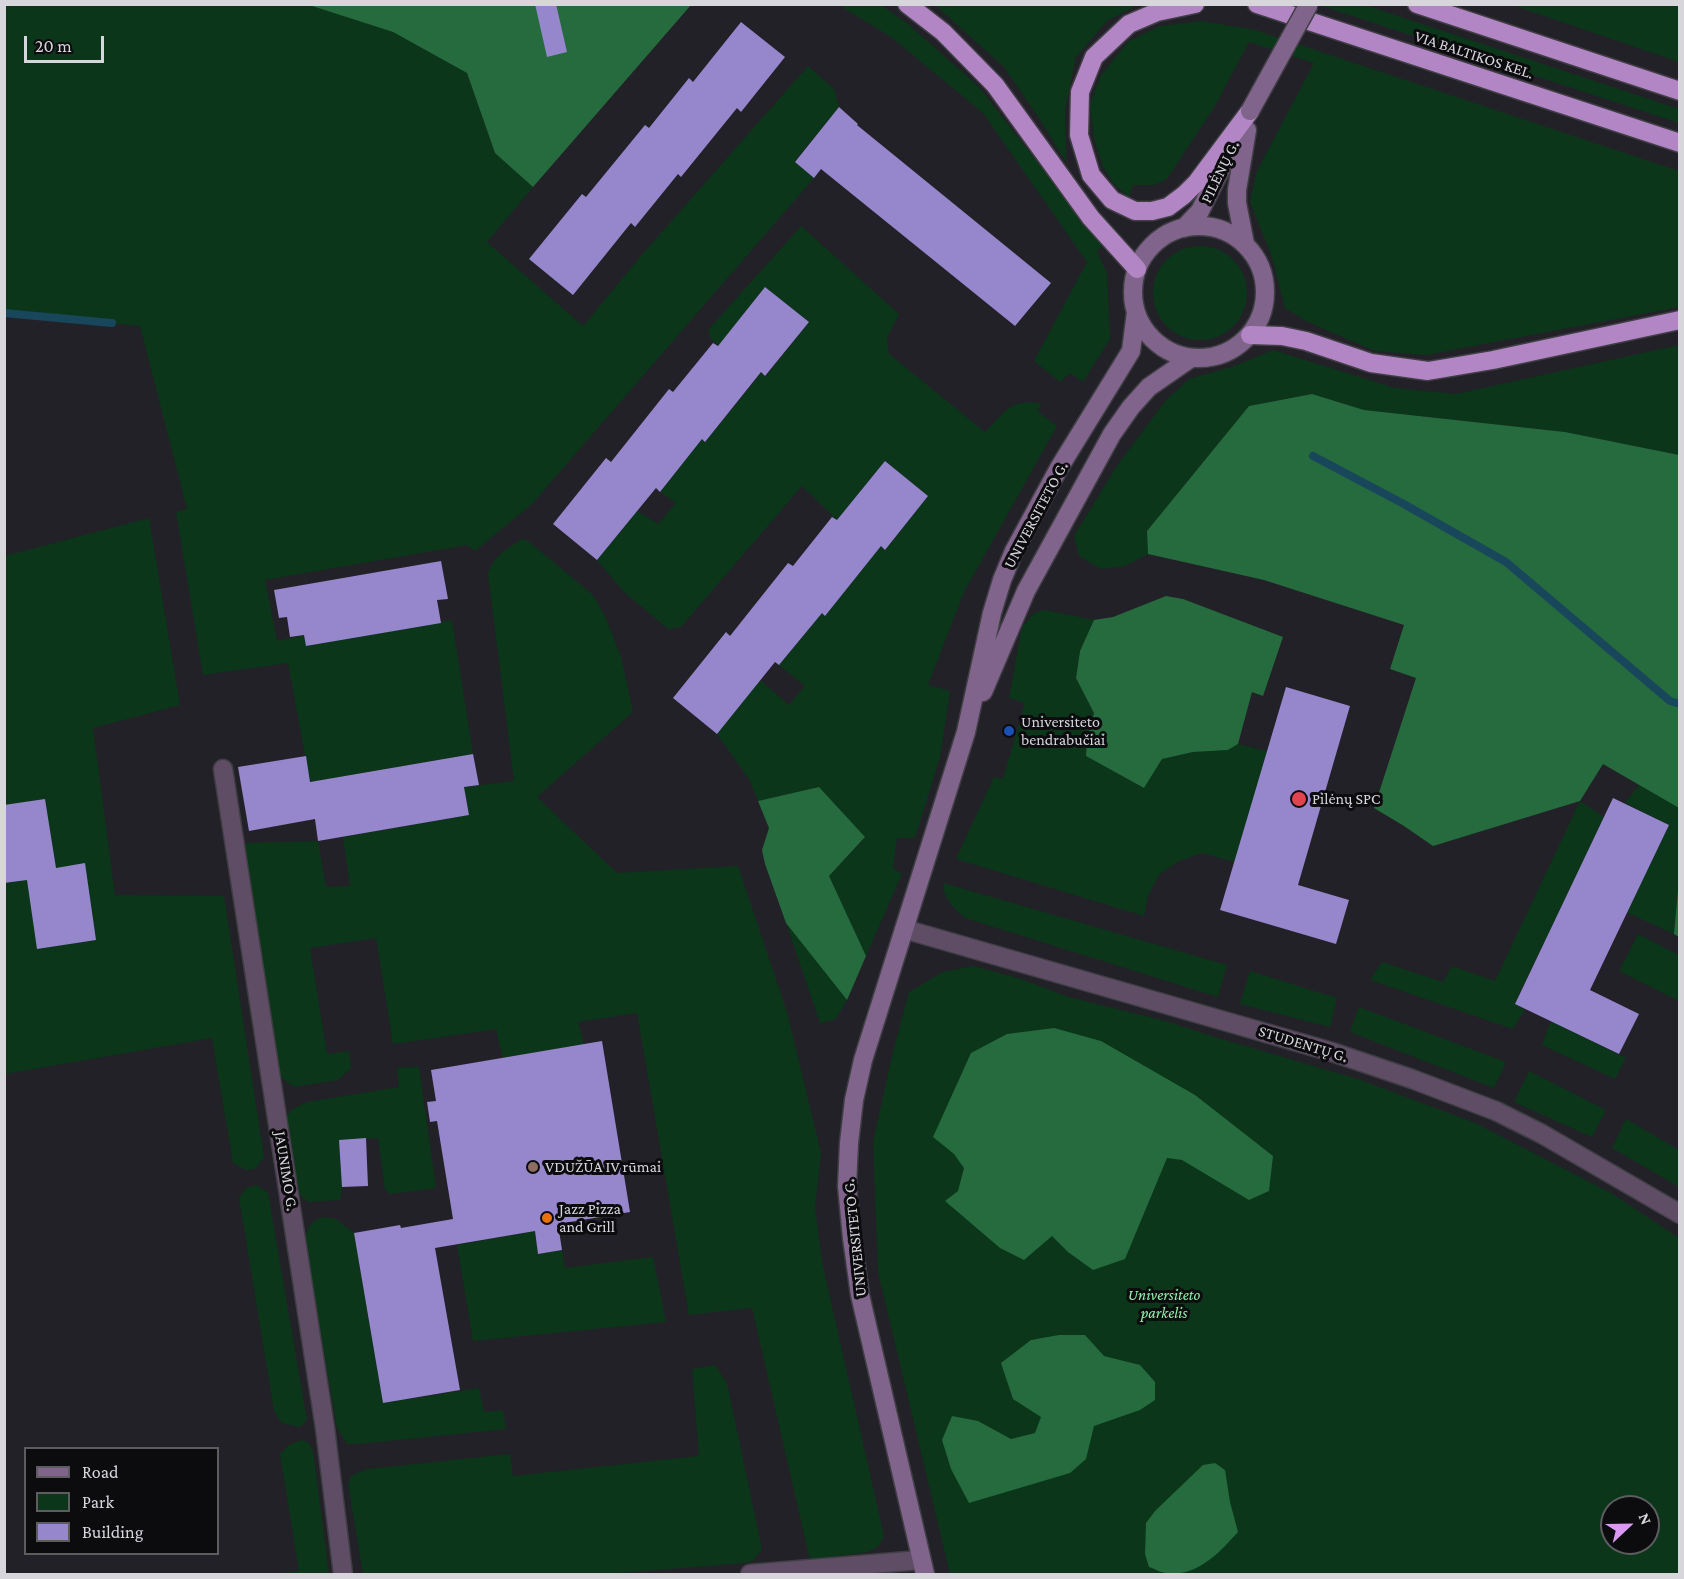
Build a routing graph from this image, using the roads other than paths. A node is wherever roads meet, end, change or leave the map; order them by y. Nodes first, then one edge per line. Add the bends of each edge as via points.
1 (907, 4) edge
2 (1195, 4) edge
3 (1257, 4) edge
4 (1310, 4) edge
5 (1417, 4) edge
6 (1680, 91) edge
7 (1250, 111) junction
8 (1680, 142) edge
9 (1184, 228) junction
10 (1245, 244) junction
11 (1137, 269) junction
12 (1137, 312) junction
13 (1680, 320) edge
14 (1251, 335) junction
15 (1191, 358) junction
16 (966, 732) junction
17 (223, 769) dead end
18 (904, 930) junction
19 (1680, 1214) edge
20 (923, 1567) edge
21 (343, 1575) edge
22 (750, 1575) edge

1 - 11 highway via 944,32 995,85 1091,218
2 - 7 highway via 1157,12 1129,24 1094,57 1080,92 1079,135 1091,175 1112,200 1135,211 1168,207 1197,182
3 - 8 highway, VIA BALTIKOS KEL.
4 - 7 main road, PILĖNŲ G., bridge
5 - 6 highway, VIA BALTIKOS KEL.
7 - 9 main road, PILĖNŲ G. via 1200,211
7 - 10 main road, PILĖNŲ G. via 1237,190
9 - 10 main road via 1205,226 1227,232
9 - 11 main road via 1164,237 1148,251
10 - 14 main road via 1264,278 1265,298
11 - 12 main road
12 - 15 main road via 1144,329 1157,343
12 - 16 main road, UNIVERSITETO G. via 1131,351 1059,468 1014,551 992,612
13 - 14 highway via 1428,371 1371,363 1282,336
14 - 15 main road via 1224,354
15 - 16 main road, UNIVERSITETO G. via 1149,387 1112,434 1026,591
16 - 18 main road, UNIVERSITETO G.
17 - 21 street, JAUNIMO G. via 325,1428
18 - 19 street, STUDENTŲ G. via 1321,1049 1412,1079 1496,1111 1542,1134
18 - 20 main road, UNIVERSITETO G. via 856,1090 847,1186 860,1295
20 - 22 street

